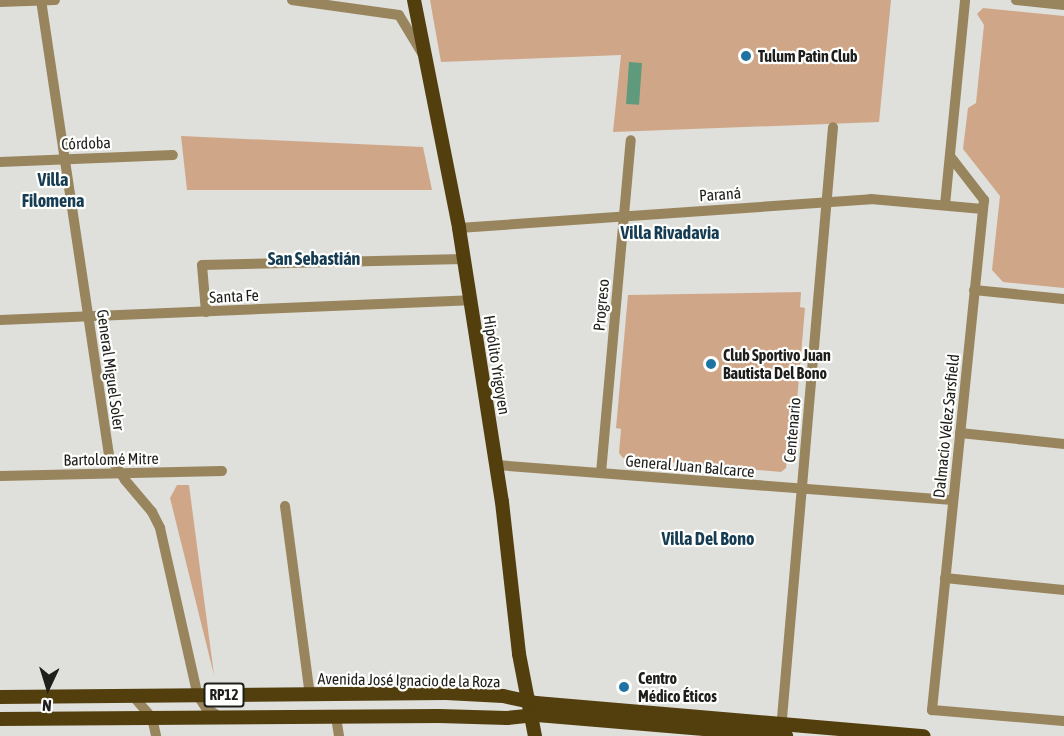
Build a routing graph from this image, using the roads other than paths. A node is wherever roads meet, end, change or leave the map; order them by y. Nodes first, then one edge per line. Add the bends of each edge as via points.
1 (41, 0) edge
2 (54, 0) edge
3 (292, 0) edge
4 (414, 0) edge
5 (965, 0) edge
6 (1016, 0) edge
7 (0, 2) edge
8 (1064, 5) edge
9 (424, 57) junction
10 (833, 127) dead end
11 (631, 140) dead end
12 (173, 154) dead end
13 (950, 156) junction
14 (65, 159) junction
15 (0, 162) edge
16 (826, 202) junction
17 (945, 206) junction
18 (983, 209) junction
19 (624, 216) junction
20 (459, 228) junction
21 (464, 259) junction
22 (974, 290) junction
23 (1064, 299) edge
24 (470, 300) junction
25 (206, 312) junction
26 (89, 317) junction
27 (0, 320) edge
28 (960, 434) junction
29 (1064, 444) edge
30 (496, 465) junction
31 (222, 471) dead end
32 (120, 473) junction
33 (601, 473) junction
34 (0, 476) edge
35 (802, 490) junction
36 (953, 500) junction
37 (285, 506) dead end
38 (945, 578) junction
39 (1064, 590) edge
40 (310, 695) junction
41 (133, 696) junction
42 (198, 696) junction
43 (0, 697) edge
44 (530, 709) junction
45 (220, 717) junction
46 (336, 717) junction
47 (152, 718) junction
48 (0, 719) edge
49 (1064, 721) edge
50 (782, 733) edge
51 (156, 736) edge
52 (339, 736) edge
53 (535, 736) edge
54 (924, 736) edge

1 - 2 street
1 - 7 street
1 - 14 street, General Miguel Soler
3 - 9 street via 399,15
4 - 9 main road, Hipólito Yrigoyen
5 - 13 street
6 - 8 street
9 - 20 main road, Hipólito Yrigoyen
10 - 16 street, Centenario
11 - 19 street, Progreso
12 - 14 street, Córdoba
13 - 17 street
13 - 18 street via 984,200
14 - 15 street, Córdoba
14 - 26 street, General Miguel Soler
16 - 17 street, Paraná via 871,199
16 - 19 street, Paraná
16 - 35 street, Centenario
17 - 18 street, Paraná
18 - 22 street, Dalmacio Vélez Sarsfield
19 - 20 street, Paraná
19 - 33 street, Progreso
20 - 21 main road, Hipólito Yrigoyen
21 - 24 main road, Hipólito Yrigoyen
21 - 25 street via 202,265
22 - 23 street
22 - 28 street, Dalmacio Vélez Sarsfield
24 - 25 street, Santa Fe
24 - 30 main road, Hipólito Yrigoyen
25 - 26 street, Santa Fe
26 - 27 street, Santa Fe
26 - 32 street, General Miguel Soler via 107,447
28 - 29 street
28 - 36 street, Dalmacio Vélez Sarsfield
30 - 33 street, General Juan Balcarce
30 - 44 main road, Hipólito Yrigoyen via 519,654
31 - 32 street, Bartolomé Mitre
32 - 34 street, Bartolomé Mitre
32 - 42 street, General Miguel Soler via 160,528
33 - 35 street, General Juan Balcarce
35 - 36 street, General Juan Balcarce
35 - 50 street, Centenario
36 - 38 street, Dalmacio Vélez Sarsfield
37 - 40 street
38 - 39 street
38 - 49 street, Dalmacio Vélez Sarsfield via 932,710
40 - 42 main road, Avenida José Ignacio de la Roza / RP12
40 - 44 main road, Avenida José Ignacio de la Roza / RP12 via 503,696
41 - 42 main road, Avenida José Ignacio de la Roza / RP12
41 - 43 main road, Avenida José Ignacio de la Roza / RP12
41 - 47 street
42 - 45 street via 206,708
44 - 46 main road, Avenida José Ignacio de la Roza / RP12 via 507,718
44 - 50 main road, Avenida José Ignacio de la Roza / RP12
44 - 53 main road, Hipólito Yrigoyen
45 - 46 main road, Avenida José Ignacio de la Roza / RP12
45 - 47 main road, Avenida José Ignacio de la Roza / RP12
46 - 52 street
47 - 48 main road, Avenida José Ignacio de la Roza / RP12
47 - 51 street
50 - 54 main road, Avenida José Ignacio de la Roza / RP12

